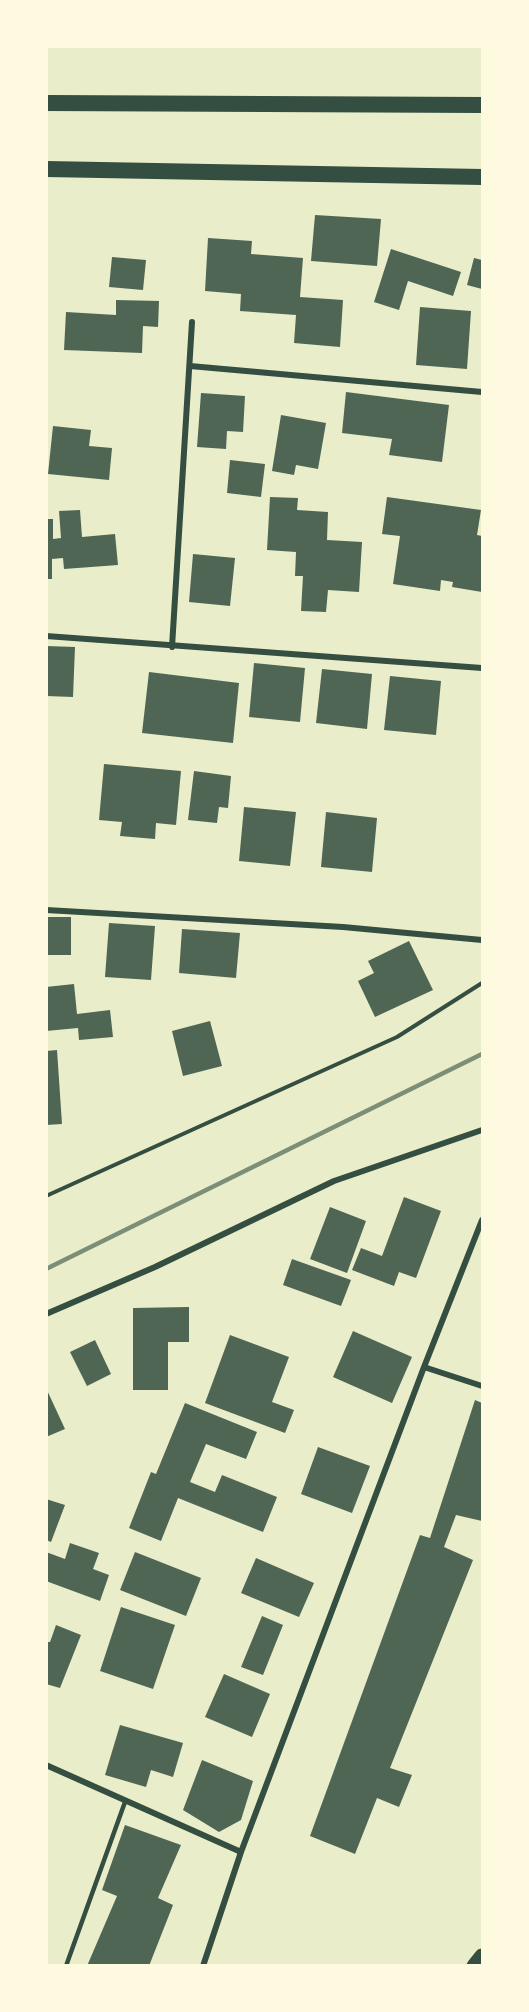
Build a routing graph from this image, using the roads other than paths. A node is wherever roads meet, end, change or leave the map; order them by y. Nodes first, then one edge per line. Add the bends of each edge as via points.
1 (46, 103) edge
2 (483, 105) edge
3 (46, 169) edge
4 (483, 177) edge
5 (192, 322) dead end
6 (190, 366) junction
7 (483, 392) edge
8 (46, 636) edge
9 (172, 647) junction
10 (483, 668) edge
11 (46, 910) edge
12 (483, 940) edge
13 (483, 1130) edge
14 (483, 1220) edge
15 (46, 1314) edge
16 (424, 1367) junction
17 (483, 1386) edge
18 (46, 1765) edge
19 (125, 1802) junction
20 (241, 1852) junction
21 (483, 1956) edge
22 (66, 1965) edge
23 (202, 1965) edge
24 (474, 1965) edge

1 - 2 highway
3 - 4 highway
5 - 6 street
6 - 7 street
6 - 9 street
8 - 9 street
9 - 10 street
11 - 12 street via 343,927
13 - 15 street via 334,1181 155,1267
14 - 16 street
16 - 17 street
16 - 20 street
18 - 19 street
19 - 20 street
19 - 22 lane
20 - 23 street
21 - 24 main road

